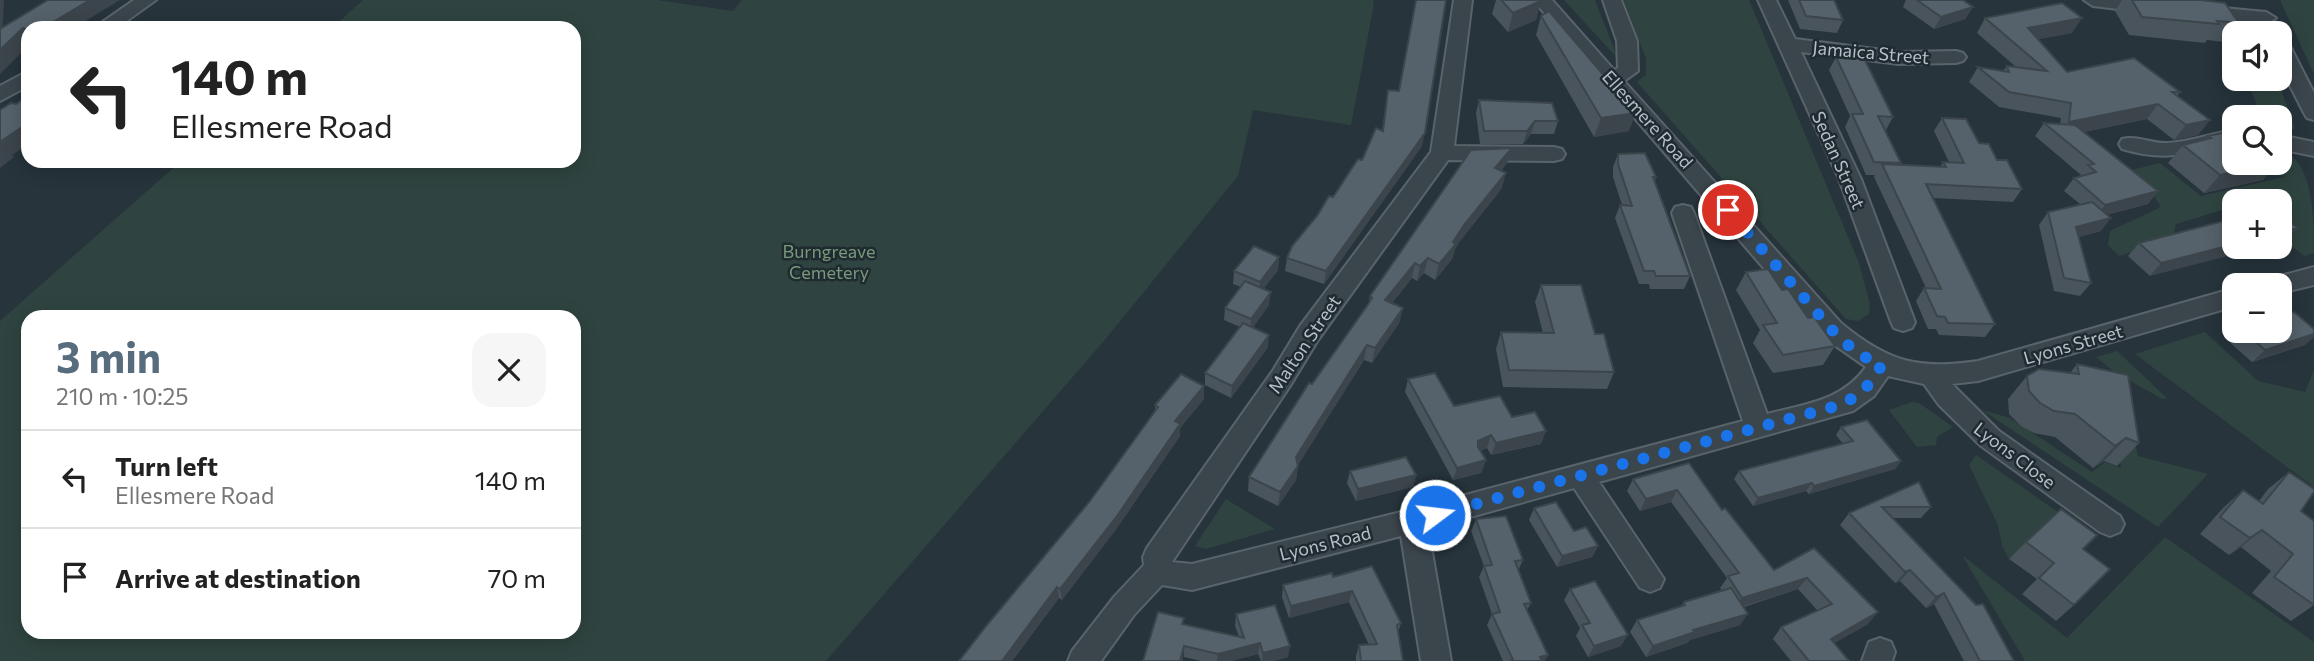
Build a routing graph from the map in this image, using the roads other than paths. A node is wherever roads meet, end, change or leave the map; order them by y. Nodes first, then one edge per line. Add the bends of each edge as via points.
1 (148, 0) edge
2 (1463, 0) edge
3 (1542, 0) edge
4 (1612, 0) edge
5 (1766, 0) edge
6 (2093, 0) edge
7 (2266, 17) edge
8 (115, 21) edge
9 (1786, 44) junction
10 (1956, 57) dead end
11 (2292, 70) edge
12 (1612, 79) junction
13 (21, 82) edge
14 (0, 95) edge
15 (2314, 113) edge
16 (2222, 138) edge
17 (2130, 144) dead end
18 (2292, 144) edge
19 (2314, 149) edge
20 (1442, 153) junction
21 (1554, 154) dead end
22 (1683, 213) dead end
23 (2222, 302) edge
24 (1903, 323) dead end
25 (1882, 365) junction
26 (1920, 374) junction
27 (1758, 426) junction
28 (1580, 475) junction
29 (1413, 521) junction
30 (2110, 524) dead end
31 (1159, 569) junction
32 (1650, 579) dead end
33 (1083, 661) edge
34 (1436, 661) edge

1 - 8 street
2 - 20 street, Malton Street
3 - 12 street, Ellesmere Road
4 - 12 street via 1629,54 1628,71
5 - 9 street, Sedan Street
6 - 7 street
9 - 10 street, Jamaica Street via 1899,58
9 - 24 street, Sedan Street via 1850,179
11 - 15 street
12 - 25 street, Ellesmere Road via 1832,330 1858,354
13 - 14 street
16 - 17 street via 2170,152
18 - 19 street
20 - 21 street
20 - 31 street, Malton Street via 1309,333 1157,557
22 - 27 street
23 - 26 street, Lyons Street via 1978,371
25 - 26 street, Ellesmere Road
25 - 27 street, Lyons Road via 1865,389 1844,404
26 - 30 street, Lyons Close via 1980,429
27 - 28 street, Lyons Road
28 - 29 street, Lyons Road
28 - 32 street
29 - 31 street, Lyons Road via 1192,577
29 - 34 street
31 - 33 street, Malton Street

